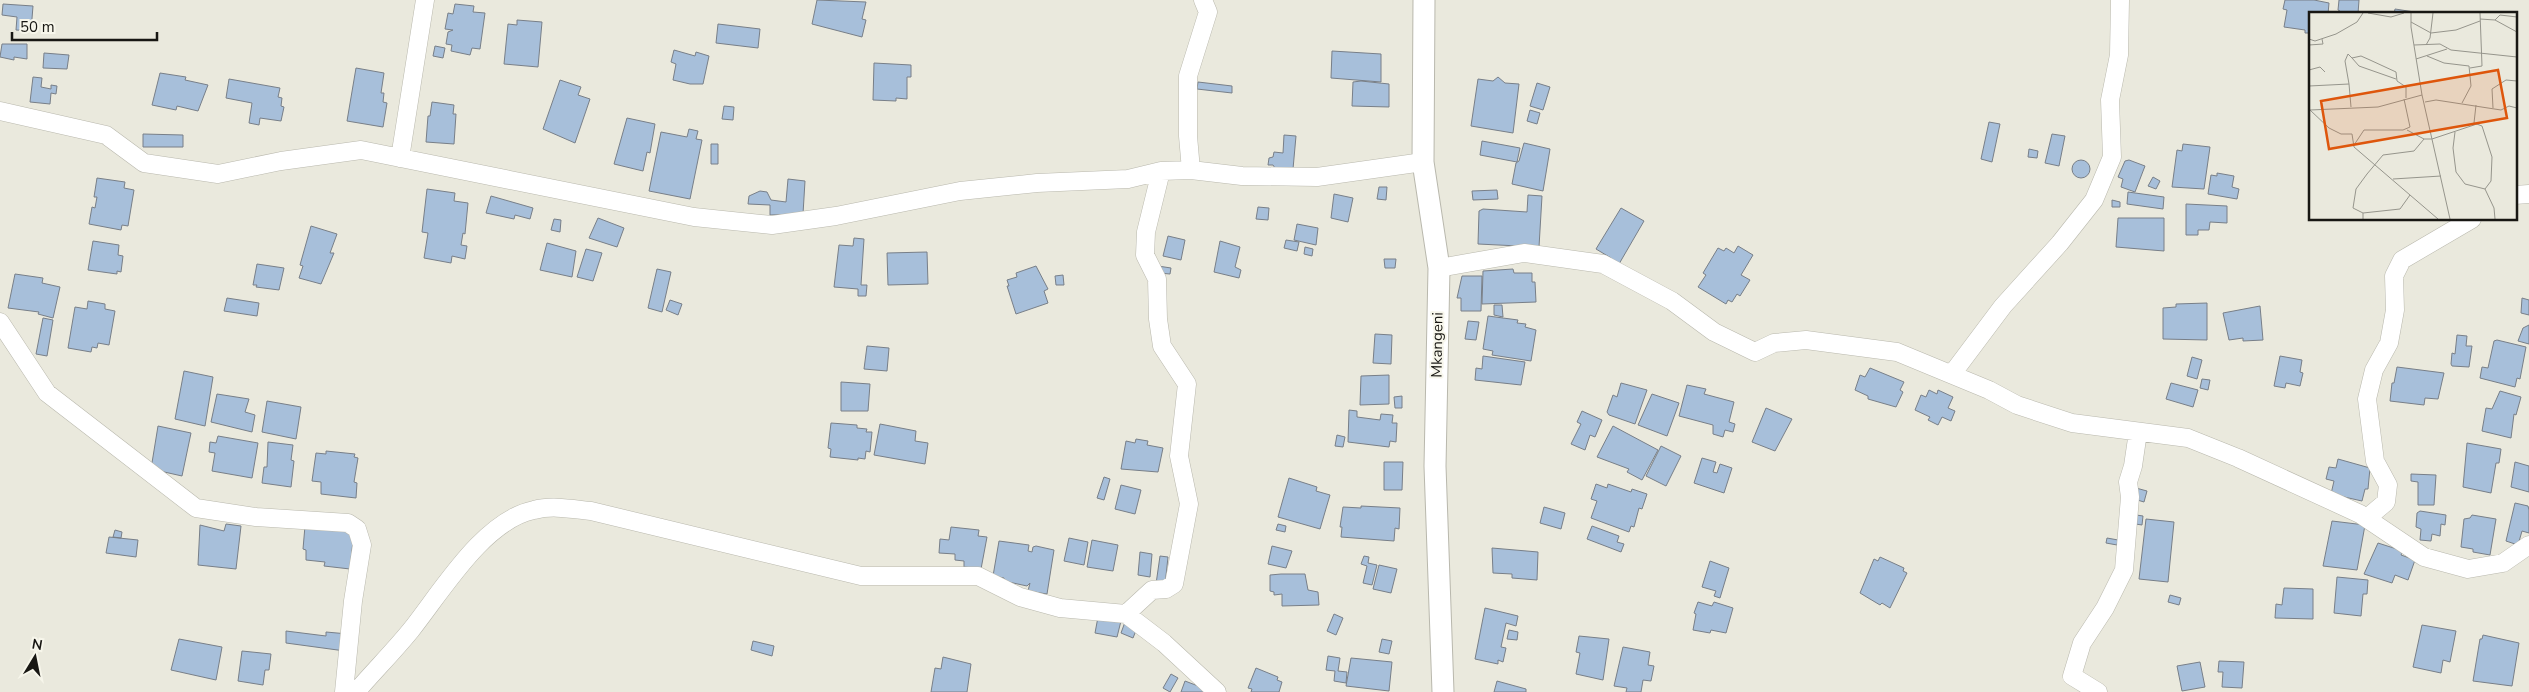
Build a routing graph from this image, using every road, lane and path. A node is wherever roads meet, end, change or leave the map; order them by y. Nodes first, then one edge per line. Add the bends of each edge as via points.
1 (425, 0) edge
2 (1203, 0) edge
3 (1424, 0) edge
4 (2120, 0) edge
5 (0, 110) edge
6 (400, 158) junction
7 (1422, 162) junction
8 (1191, 170) junction
9 (1161, 171) junction
10 (2529, 194) edge
11 (2516, 195) edge
12 (2470, 220) edge
13 (1439, 268) junction
14 (0, 322) edge
15 (1952, 374) junction
16 (2138, 432) junction
17 (2367, 518) junction
18 (2529, 545) edge
19 (1126, 614) junction
20 (344, 692) edge
21 (356, 692) edge
22 (1217, 692) edge
23 (1443, 692) edge
24 (2098, 692) edge

1 - 6 street
2 - 8 street via 1208,12 1188,76
3 - 7 street, Mkangeni
4 - 15 street via 2119,55 2110,100 2112,157 2094,200 2003,306
5 - 6 street via 106,135 144,163 218,174 361,150
6 - 9 street via 694,217 772,225 836,216 960,191 1128,179
7 - 8 street via 1318,177 1242,176
7 - 13 street, Mkangeni
8 - 9 street
9 - 19 street via 1146,232 1145,254 1157,279 1162,346 1187,384 1179,456 1189,504 1174,584 1166,589 1152,590
10 - 11 street
12 - 17 street via 2402,260 2394,276 2395,310 2389,343 2374,370 2367,399 2375,461 2388,485 2386,502
13 - 15 street via 1524,253 1603,264 1672,301 1714,332 1755,352 1774,343 1806,340 1897,352
13 - 23 street, Mkangeni via 1435,466
14 - 20 street via 47,392 196,508 256,517 348,523 357,529 362,546
15 - 16 street via 2017,405 2072,423
16 - 17 street via 2188,438
16 - 24 street via 2128,482 2130,498 2124,570 2082,644 2072,676
17 - 18 street via 2424,557 2468,569 2503,563
19 - 21 street via 1060,608 1020,597 978,576 861,576 591,511 533,510 502,524 480,542 410,632
19 - 22 street via 1172,649

